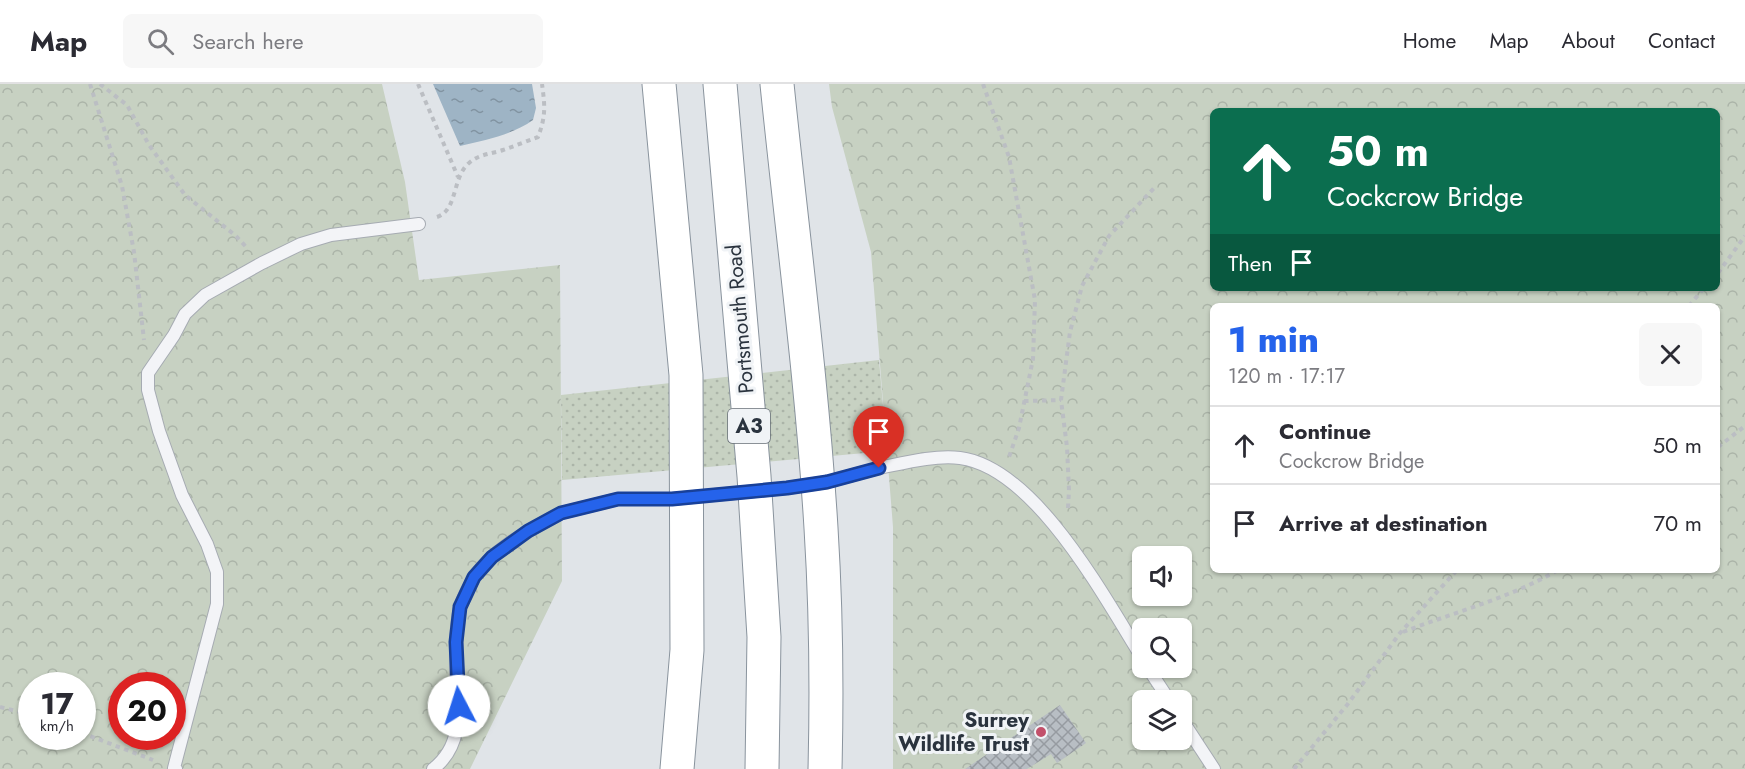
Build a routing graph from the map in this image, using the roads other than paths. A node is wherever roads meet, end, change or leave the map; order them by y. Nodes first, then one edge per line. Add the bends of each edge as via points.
1 (659, 84) edge
2 (720, 84) edge
3 (777, 84) edge
4 (419, 224) road end
5 (1132, 642) edge
6 (1192, 735) edge
7 (175, 769) edge
8 (433, 769) edge
9 (677, 769) edge
10 (762, 769) edge
11 (825, 769) edge
12 (1214, 769) edge

1 - 9 highway via 686,375 687,650
2 - 10 highway, Portsmouth Road / A3 via 764,637
3 - 11 highway via 821,528
4 - 7 lane via 331,235 300,243 262,263 205,295 185,314 148,373 148,390 159,430 182,495 217,572 217,604
5 - 8 lane, bridge via 1083,565 1030,498 1003,476 961,459 879,468 787,488 672,499 618,499 561,513 511,543 474,577 460,607 456,642 458,724 449,751
6 - 12 lane

